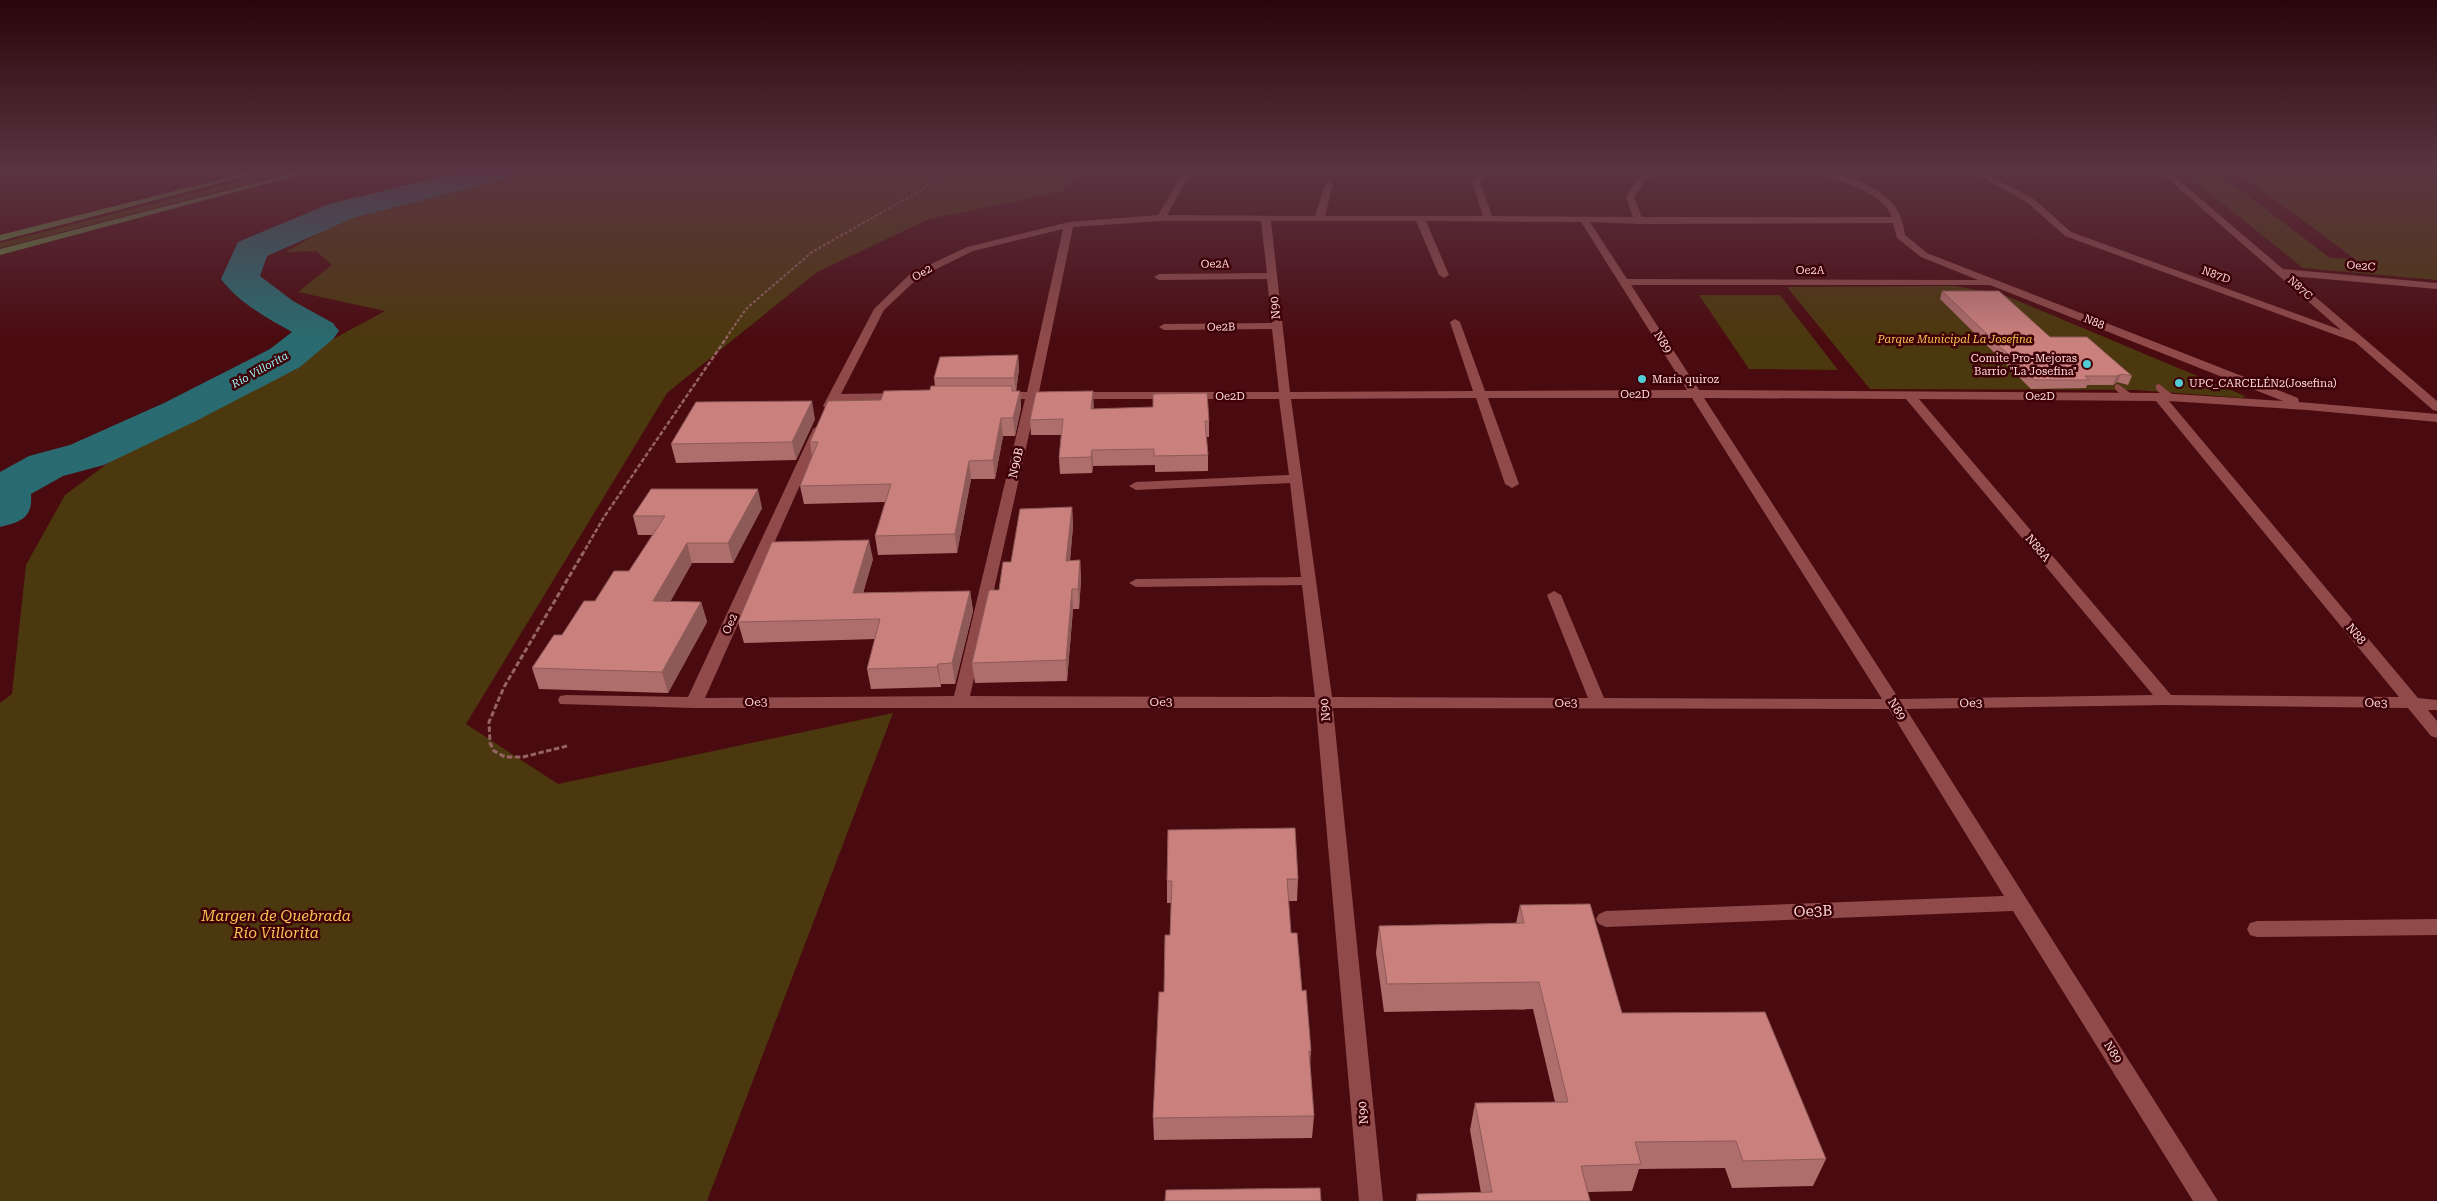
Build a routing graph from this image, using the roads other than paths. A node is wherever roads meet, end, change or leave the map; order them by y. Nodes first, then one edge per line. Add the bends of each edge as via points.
1 (42, 227) edge
2 (94, 227) edge
3 (1060, 227) edge
4 (1069, 227) edge
5 (1267, 227) edge
6 (1423, 227) edge
7 (1589, 227) edge
8 (1899, 227) edge
9 (2060, 227) edge
10 (2230, 227) edge
11 (0, 238) edge
12 (0, 252) edge
13 (2282, 272) junction
14 (1444, 275) dead end
15 (1272, 276) junction
16 (1159, 277) dead end
17 (1625, 282) junction
18 (1995, 283) junction
19 (2437, 286) edge
20 (1455, 322) dead end
21 (1277, 326) junction
22 (1164, 327) dead end
23 (2356, 339) junction
24 (2118, 387) dead end
25 (1696, 394) junction
26 (2162, 394) junction
27 (1480, 395) junction
28 (982, 396) edge
29 (1032, 396) junction
30 (1285, 396) junction
31 (1910, 396) junction
32 (912, 397) edge
33 (2129, 397) junction
34 (833, 398) junction
35 (2307, 406) junction
36 (2437, 407) edge
37 (2437, 418) edge
38 (1296, 479) junction
39 (1512, 484) dead end
40 (1136, 486) dead end
41 (1309, 581) junction
42 (1136, 584) dead end
43 (1554, 595) dead end
44 (566, 700) dead end
45 (2166, 700) junction
46 (961, 701) junction
47 (1324, 702) junction
48 (694, 703) junction
49 (1598, 703) junction
50 (2413, 703) junction
51 (1894, 704) junction
52 (2437, 705) edge
53 (2437, 732) edge
54 (2019, 903) junction
55 (1606, 919) dead end
56 (2437, 927) edge
57 (2257, 929) dead end
58 (1371, 1201) edge
59 (2206, 1201) edge

1 - 11 main road
2 - 12 main road
3 - 34 street, Oe2 via 970,248 914,276 879,309
4 - 29 street, N90B
5 - 15 street, N90
6 - 14 street
7 - 17 street, N89
8 - 18 street, N88 via 1900,236 1915,250
9 - 23 street, N87D via 2068,234
10 - 13 street, N87C
13 - 19 street, Oe2C
13 - 23 street, N87C
15 - 16 street, Oe2A
15 - 21 street, N90
17 - 18 street, Oe2A
17 - 25 street, N89
18 - 35 street, N88
20 - 27 street
21 - 22 street, Oe2B
21 - 30 street, N90
23 - 36 street, N87C
24 - 33 lane
25 - 27 street, Oe2D
25 - 31 street, Oe2D
25 - 51 street, N89
26 - 33 street, Oe2D
26 - 35 street, Oe2D
26 - 50 street, N88
27 - 30 street, Oe2D
27 - 39 street
28 - 29 street, Oe2D
29 - 30 street, Oe2D
29 - 46 street, N90B
30 - 38 street, N90
31 - 33 street, Oe2D
31 - 45 street, N88A
32 - 34 street
34 - 48 street, Oe2
35 - 37 street, Oe2D
38 - 40 street
38 - 41 street, N90
41 - 42 street
41 - 47 street, N90
43 - 49 street
44 - 48 street, Oe3
45 - 50 street, Oe3
45 - 51 street, Oe3
46 - 47 street, Oe3
46 - 48 street, Oe3
47 - 49 street, Oe3
47 - 58 street, N90
49 - 51 street, Oe3
50 - 52 street, Oe3
50 - 53 street, N88
51 - 54 street, N89
54 - 55 street, Oe3B
54 - 59 street, N89
56 - 57 street

